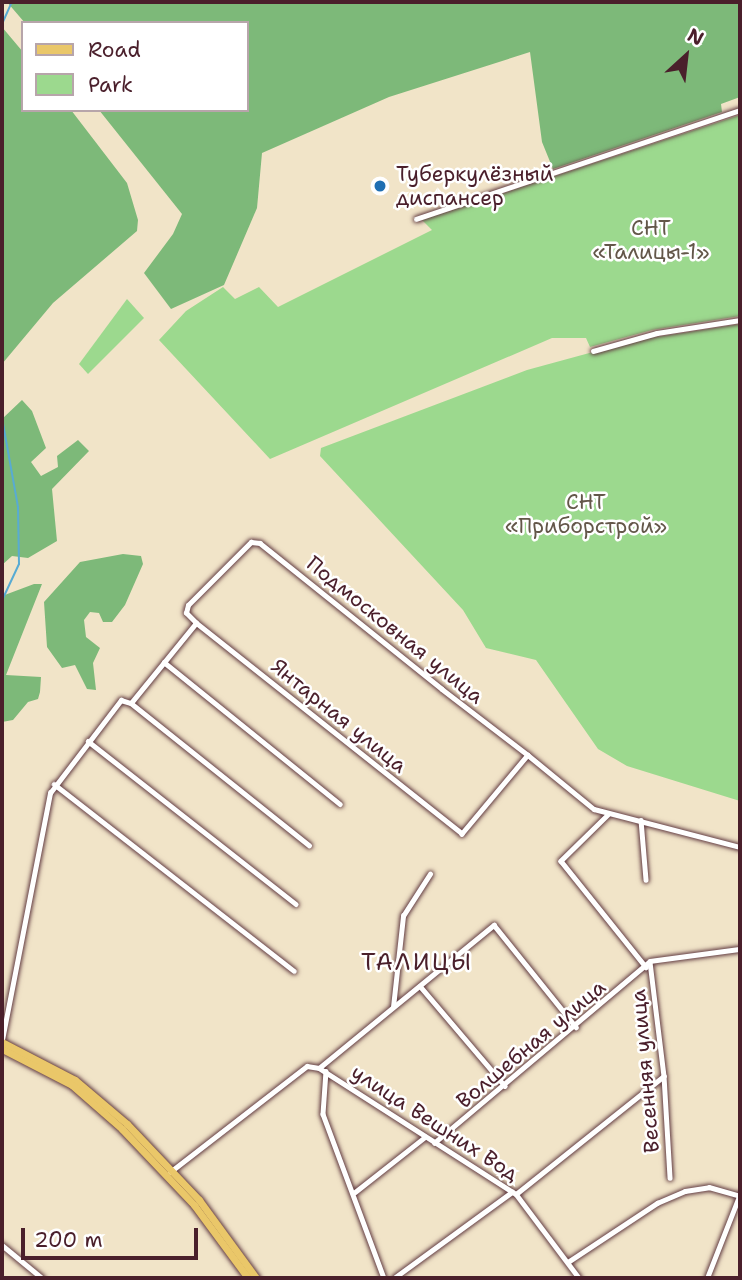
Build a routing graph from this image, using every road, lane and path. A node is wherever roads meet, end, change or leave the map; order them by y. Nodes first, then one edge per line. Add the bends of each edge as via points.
1 (740, 110) edge
2 (416, 219) dead end
3 (740, 320) edge
4 (593, 351) dead end
5 (196, 623) junction
6 (164, 662) junction
7 (131, 703) junction
8 (88, 741) junction
9 (528, 755) junction
10 (54, 784) junction
11 (340, 804) dead end
12 (608, 815) junction
13 (641, 820) junction
14 (309, 845) dead end
15 (740, 847) edge
16 (430, 874) dead end
17 (646, 880) dead end
18 (296, 904) dead end
19 (740, 949) edge
20 (650, 961) junction
21 (646, 967) junction
22 (294, 971) dead end
23 (420, 986) junction
24 (393, 1008) junction
25 (576, 1027) junction
26 (2, 1041) edge
27 (2, 1049) edge
28 (319, 1068) junction
29 (327, 1071) junction
30 (664, 1076) junction
31 (505, 1086) junction
32 (425, 1137) junction
33 (435, 1143) junction
34 (170, 1172) junction
35 (670, 1178) dead end
36 (355, 1192) junction
37 (514, 1193) junction
38 (740, 1195) edge
39 (2, 1245) edge
40 (568, 1262) junction
41 (42, 1278) edge
42 (248, 1278) edge
43 (256, 1278) edge
44 (384, 1278) edge
45 (394, 1278) edge
46 (579, 1278) edge
47 (708, 1278) edge

1 - 2 street
3 - 4 street via 657,333
5 - 6 street
5 - 9 street, Янтарная улица via 462,834
5 - 9 street, Подмосковная улица via 186,613 192,597 255,541
6 - 7 street
6 - 11 street
7 - 8 street via 117,703
7 - 14 street
8 - 10 street
8 - 18 street
9 - 12 street, Подмосковная улица
10 - 22 street
10 - 26 street via 18,943
12 - 13 street
12 - 21 street via 561,861
13 - 15 street
13 - 17 street
16 - 24 street via 403,916
19 - 20 street
20 - 21 street, Волшебная улица
20 - 30 street, Весенняя улица
21 - 25 street, Волшебная улица
23 - 24 street
23 - 25 street via 494,925
23 - 31 street
24 - 28 street
25 - 31 street, Волшебная улица
26 - 34 main road via 75,1080
27 - 34 main road via 84,1094
28 - 29 street, улица Вешних Вод
28 - 34 street, улица Вешних Вод via 307,1066
29 - 32 street, улица Вешних Вод
29 - 36 street via 323,1114
30 - 35 street, Весенняя улица
30 - 37 street
31 - 33 street, Волшебная улица
32 - 33 street, улица Вешних Вод
32 - 36 street
33 - 37 street, улица Вешних Вод
34 - 42 main road
34 - 43 main road
36 - 44 street
37 - 40 street, улица Вешних Вод
37 - 45 street
38 - 40 street via 709,1187 685,1192 657,1203
38 - 47 street
39 - 41 street
40 - 46 street, улица Вешних Вод

